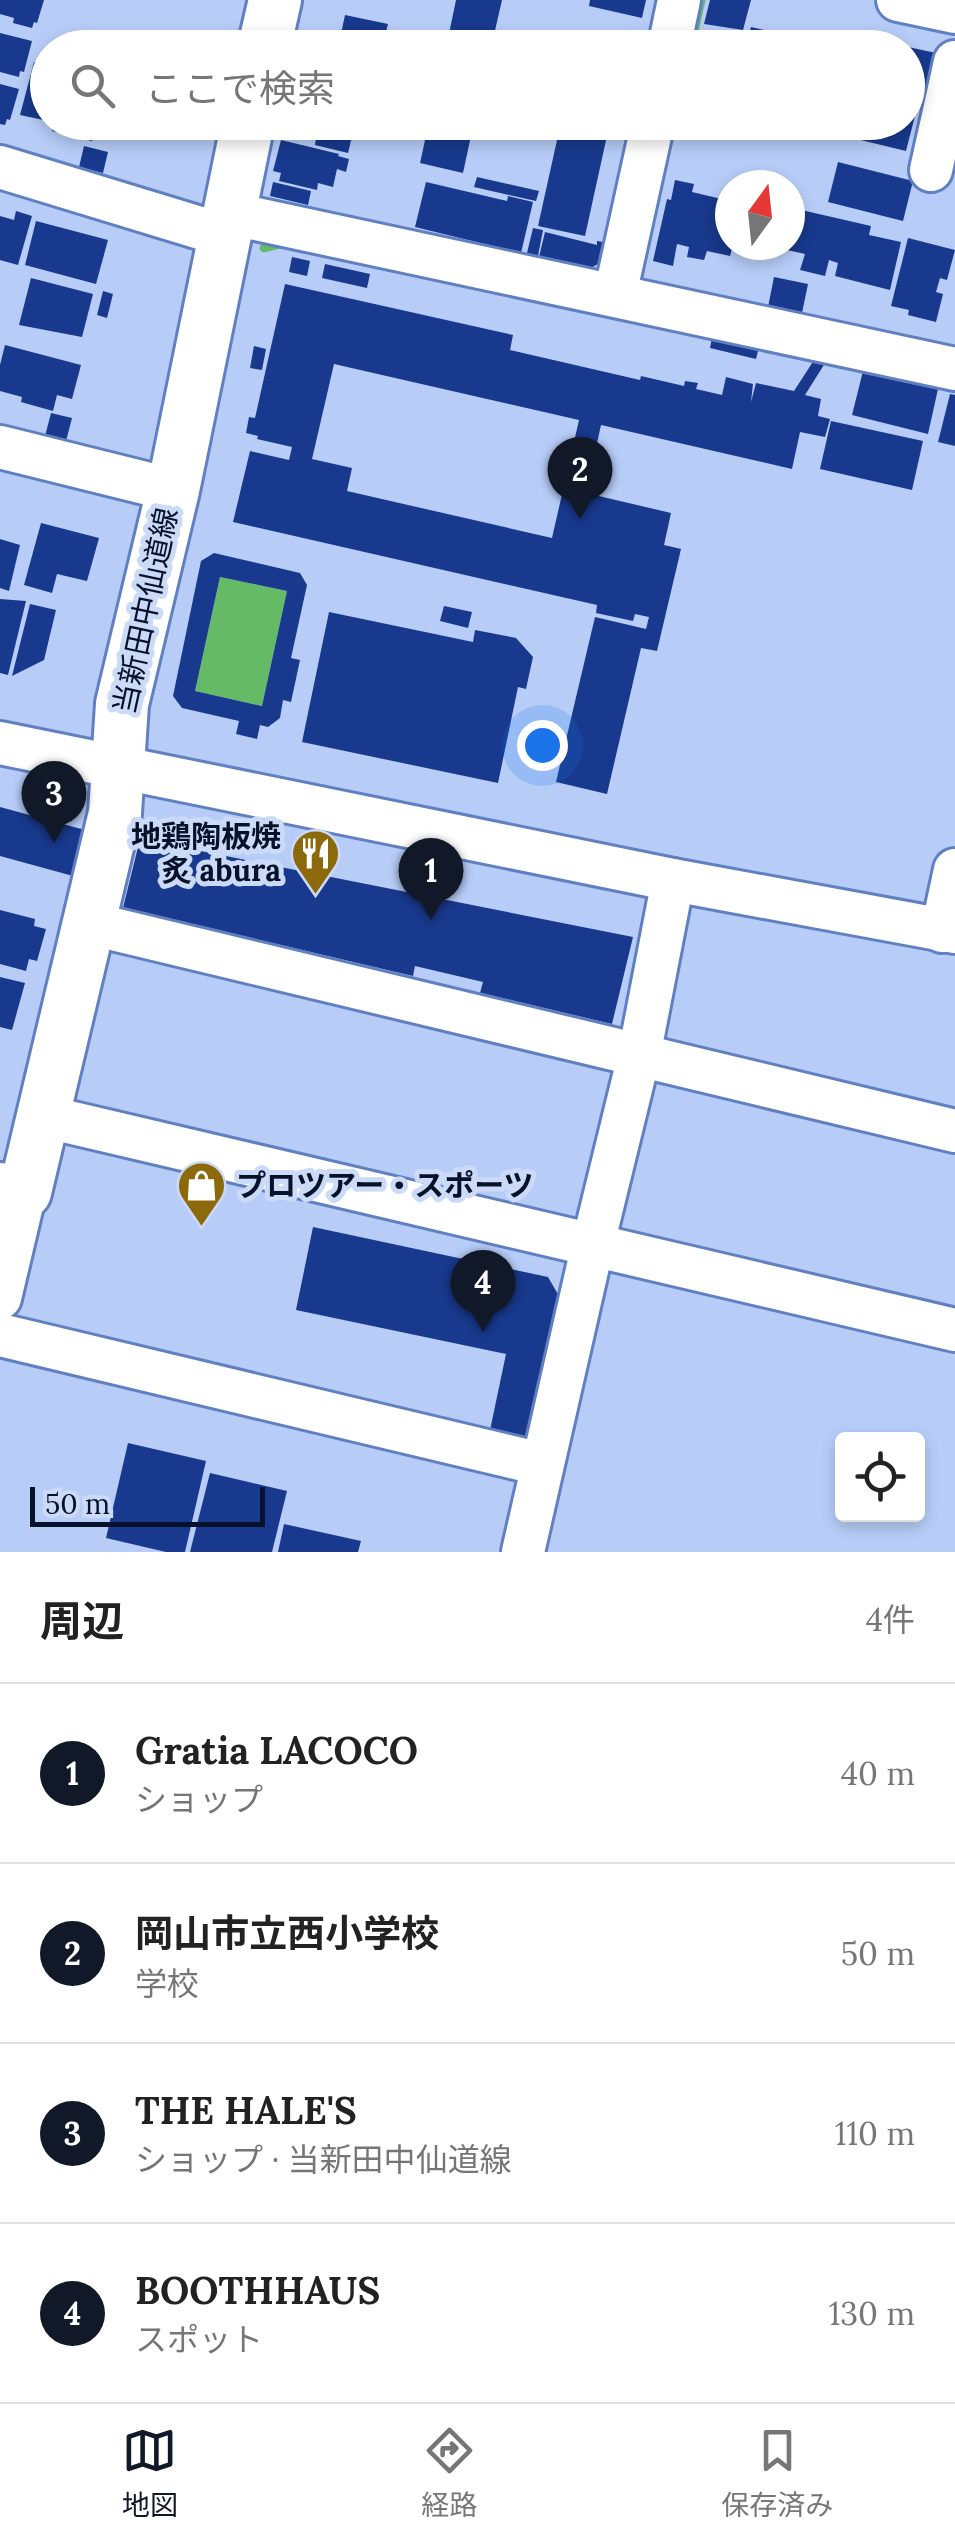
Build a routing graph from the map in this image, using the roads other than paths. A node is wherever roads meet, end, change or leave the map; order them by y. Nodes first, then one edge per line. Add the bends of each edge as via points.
1 (275, 0) edge
2 (679, 0) edge
3 (898, 0) edge
4 (955, 12) edge
5 (268, 30) edge
6 (673, 30) edge
7 (955, 62) edge
8 (244, 140) edge
9 (648, 140) edge
10 (0, 167) edge
11 (931, 170) dead end
12 (226, 224) junction
13 (615, 296) junction
14 (955, 369) edge
15 (0, 447) edge
16 (172, 490) junction
17 (0, 743) edge
18 (118, 768) junction
19 (955, 870) edge
20 (674, 880) junction
21 (88, 923) junction
22 (949, 932) edge
23 (640, 1056) junction
24 (43, 1116) junction
25 (955, 1131) edge
26 (12, 1190) edge
27 (593, 1244) junction
28 (0, 1298) edge
29 (955, 1330) edge
30 (0, 1336) edge
31 (542, 1464) junction
32 (523, 1552) edge

1 - 5 main road
2 - 6 street
3 - 4 street
7 - 11 street
8 - 12 main road, 当新田中仙道線
9 - 13 street
10 - 12 street
12 - 13 street
12 - 16 main road, 当新田中仙道線
13 - 14 street
15 - 16 street
16 - 18 main road, 当新田中仙道線 via 122,704
17 - 18 street
18 - 20 street
18 - 21 main road, 当新田中仙道線 via 115,812
19 - 22 street
20 - 22 street
20 - 23 street
21 - 23 street
21 - 24 main road, 当新田中仙道線
23 - 25 street
23 - 27 street
24 - 26 main road, 当新田中仙道線
24 - 27 street
26 - 28 street
27 - 29 street
27 - 31 street
30 - 31 street
31 - 32 street

